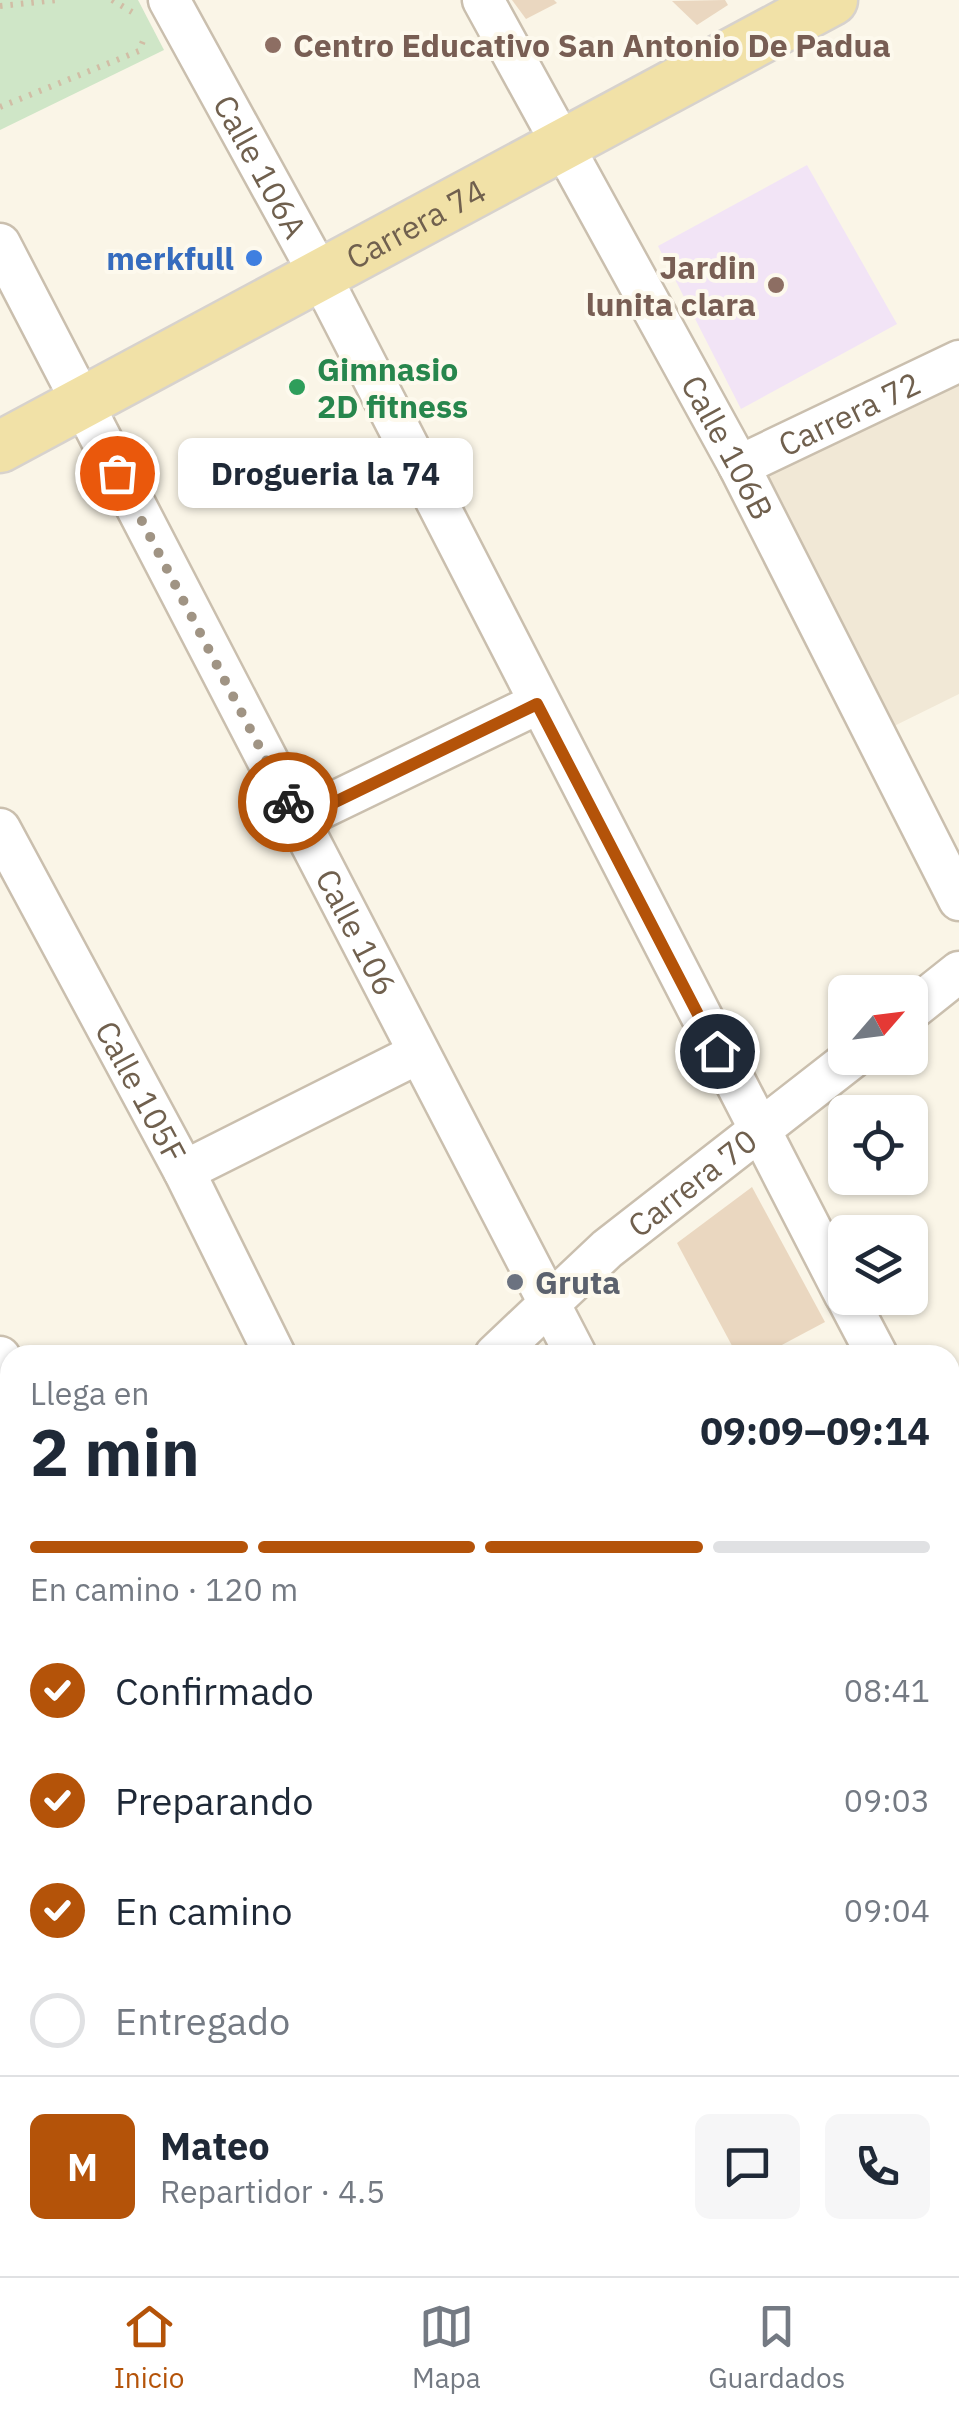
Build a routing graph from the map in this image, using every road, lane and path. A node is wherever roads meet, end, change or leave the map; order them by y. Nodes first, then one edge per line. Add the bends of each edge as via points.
1 (56, 0) edge
2 (112, 0) edge
3 (169, 0) edge
4 (483, 0) edge
5 (832, 0) edge
6 (0, 6) edge
7 (779, 12) edge
8 (0, 107) edge
9 (565, 143) junction
10 (0, 244) edge
11 (320, 275) junction
12 (959, 360) edge
13 (80, 404) junction
14 (0, 447) edge
15 (739, 466) junction
16 (537, 704) junction
17 (298, 820) junction
18 (0, 829) edge
19 (959, 900) edge
20 (959, 972) edge
21 (928, 997) edge
22 (417, 1054) junction
23 (830, 1075) edge
24 (758, 1131) junction
25 (184, 1171) junction
26 (828, 1262) edge
27 (548, 1303) junction
28 (856, 1315) edge
29 (270, 1345) edge
30 (505, 1345) edge
31 (571, 1345) edge
32 (872, 1345) edge

1 - 6 path
2 - 8 path via 141,24 146,40 139,51
3 - 11 street, Calle 106A
4 - 9 street, Calle 106B
5 - 7 main road, Carrera 74
7 - 9 main road, Carrera 74
9 - 11 main road, Carrera 74
9 - 15 street, Calle 106B
10 - 13 street, Calle 106
11 - 13 main road, Carrera 74
11 - 16 street, Calle 106A
12 - 15 street, Carrera 72
13 - 14 main road, Carrera 74
13 - 17 street, Calle 106
15 - 19 street, Calle 106B
16 - 17 street
16 - 24 street, Calle 106A
17 - 22 street, Calle 106
18 - 25 street, Calle 105F
20 - 21 street
22 - 25 street
22 - 27 street, Calle 106
23 - 24 street, Carrera 70
24 - 26 street, Calle 106A
24 - 27 street, Carrera 70
25 - 29 street, Calle 105F
27 - 30 street, Carrera 70
27 - 31 street, Calle 106
28 - 32 street, Calle 106A

